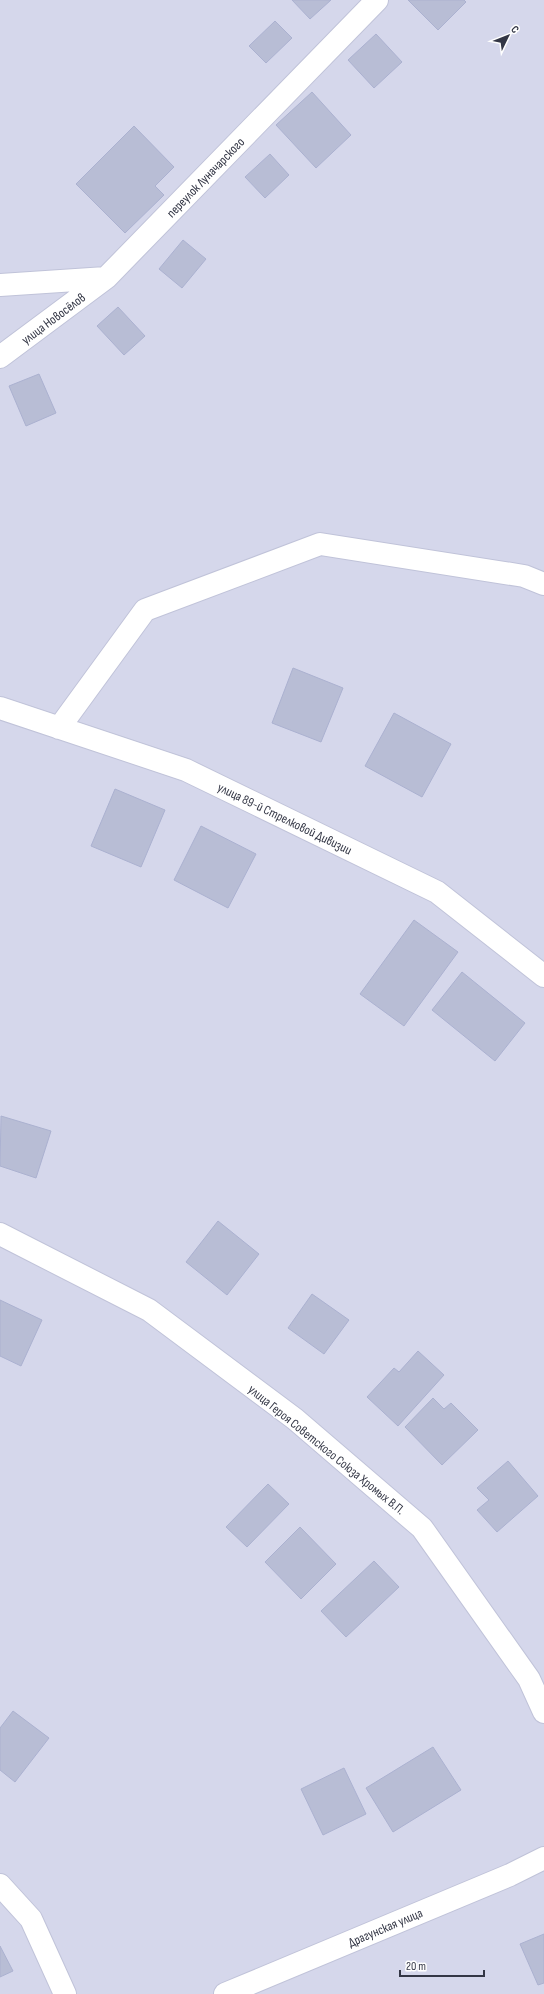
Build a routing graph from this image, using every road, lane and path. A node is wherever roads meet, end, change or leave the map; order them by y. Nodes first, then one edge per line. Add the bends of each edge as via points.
1 (378, 0) edge
2 (106, 278) junction
3 (0, 285) edge
4 (0, 357) edge
5 (544, 584) edge
6 (0, 708) edge
7 (59, 728) junction
8 (544, 976) edge
9 (0, 1234) edge
10 (544, 1712) edge
11 (544, 1858) edge
12 (0, 1885) edge
13 (65, 1994) edge
14 (225, 1994) edge

1 - 2 street, переулок Луначарского
2 - 3 street
2 - 4 street, улица Новосёлов
5 - 7 street via 524,576 320,544 145,610
6 - 7 street, улица 89-й Стрелковой Дивизии
7 - 8 street, улица 89-й Стрелковой Дивизии via 186,770 437,892
9 - 10 street, улица Героя Советского Союза Хромых В.П. via 149,1310 294,1419 422,1528 529,1679
11 - 14 street, Драгунская улица via 510,1875
12 - 13 street via 31,1919

